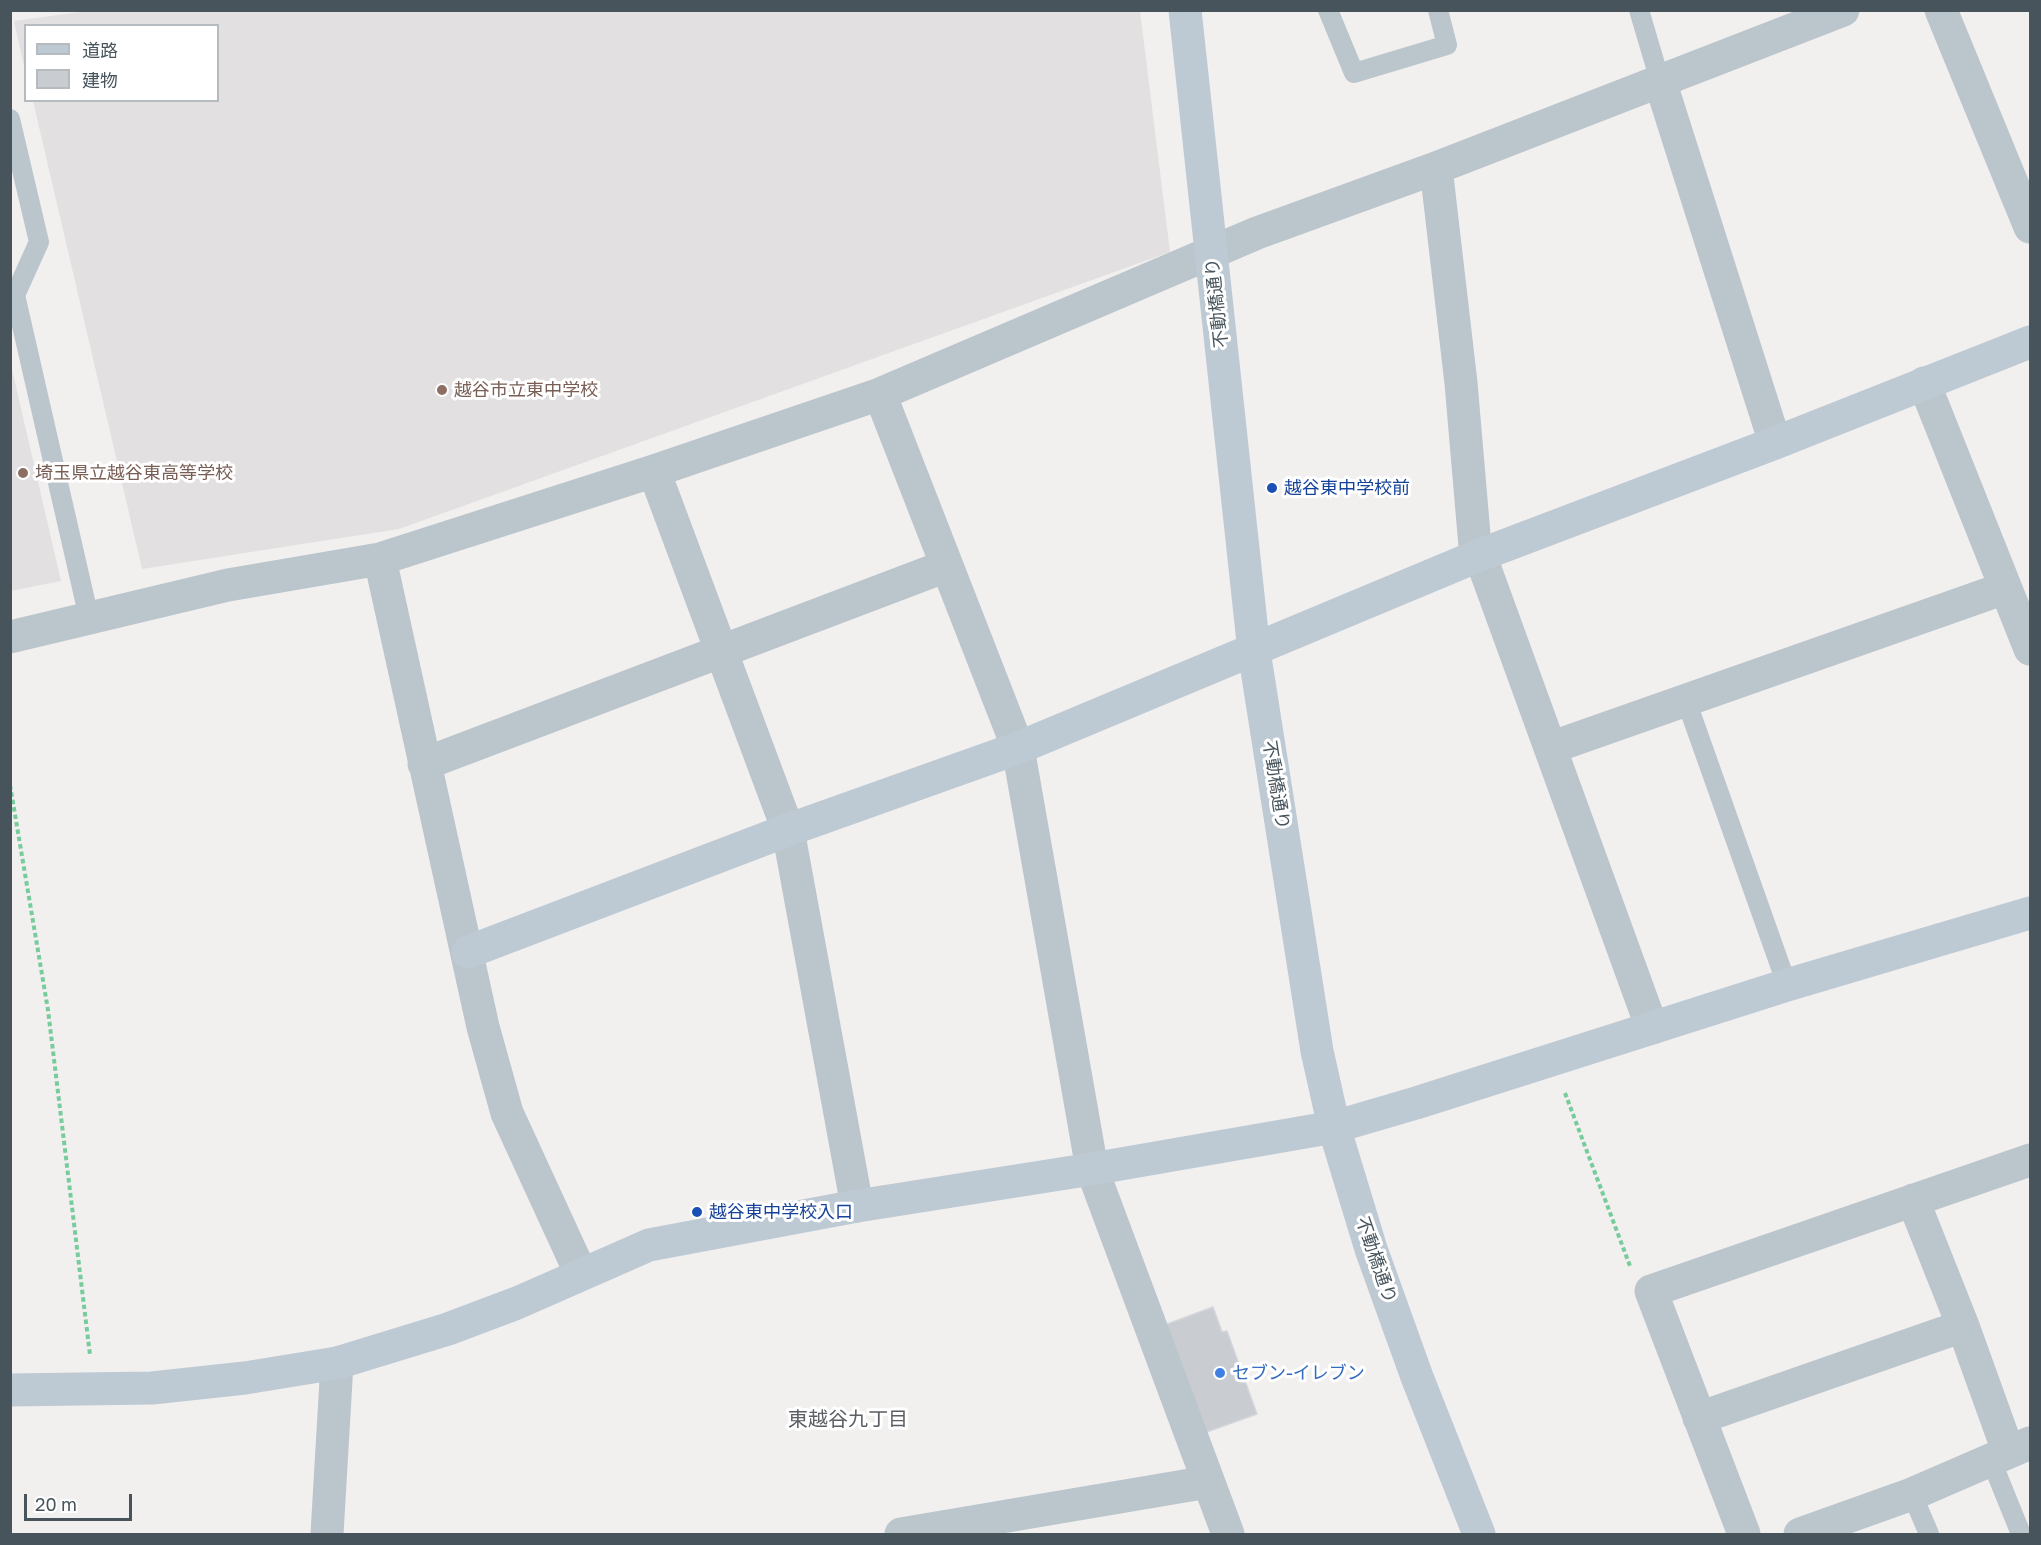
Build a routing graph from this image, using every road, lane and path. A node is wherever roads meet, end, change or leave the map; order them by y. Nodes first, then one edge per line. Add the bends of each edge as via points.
1 (1185, 10) edge
2 (1328, 10) edge
3 (1438, 10) edge
4 (1639, 10) edge
5 (1844, 10) edge
6 (1941, 10) edge
7 (1660, 81) junction
8 (10, 119) edge
9 (1436, 168) junction
10 (2031, 228) edge
11 (1211, 254) junction
12 (2031, 342) edge
13 (1924, 384) junction
14 (880, 394) junction
15 (1775, 443) junction
16 (654, 471) junction
17 (1478, 556) junction
18 (380, 559) junction
19 (946, 566) junction
20 (2005, 588) junction
21 (89, 618) junction
22 (10, 637) edge
23 (2031, 649) edge
24 (722, 651) junction
25 (1254, 651) junction
26 (1686, 700) junction
27 (1018, 748) junction
28 (1550, 748) junction
29 (424, 764) junction
30 (10, 785) edge
31 (788, 830) junction
32 (2031, 912) edge
33 (468, 952) junction
34 (1787, 985) junction
35 (1652, 1028) junction
36 (1565, 1092) dead end
37 (1334, 1127) junction
38 (2030, 1163) edge
39 (1092, 1169) junction
40 (1913, 1200) junction
41 (857, 1206) junction
42 (581, 1274) junction
43 (1651, 1291) junction
44 (1963, 1326) junction
45 (337, 1363) junction
46 (10, 1390) edge
47 (94, 1390) junction
48 (1699, 1418) junction
49 (2010, 1451) edge
50 (1208, 1482) junction
51 (1912, 1494) junction
52 (992, 1527) edge
53 (327, 1534) edge
54 (901, 1534) edge
55 (1228, 1534) edge
56 (1479, 1534) edge
57 (1744, 1534) edge
58 (1800, 1534) edge
59 (1929, 1534) edge
60 (2021, 1534) edge

1 - 11 street, 不動橋通り
2 - 3 lane via 1354,73 1447,45
4 - 7 lane
5 - 7 street
6 - 10 street
7 - 9 street
7 - 15 street
8 - 21 lane via 39,242 15,295
9 - 11 street via 1257,233
9 - 17 street
11 - 14 street
11 - 25 street, 不動橋通り
12 - 13 street
13 - 15 street
13 - 20 street
14 - 16 street
14 - 19 street
15 - 17 street
16 - 18 street
16 - 24 street
17 - 25 street
17 - 28 street
18 - 21 street via 228,585
18 - 29 street
19 - 24 street
19 - 27 street
20 - 23 street
20 - 26 street
21 - 22 street
24 - 29 street
24 - 31 street
25 - 27 street
25 - 37 street, 不動橋通り via 1317,1051
26 - 28 street
26 - 34 lane
27 - 31 street
27 - 39 street
28 - 35 street
29 - 33 street
30 - 47 path via 48,1010
31 - 33 street
31 - 41 street
32 - 34 street
33 - 42 street via 483,1027 507,1113
34 - 35 street
35 - 37 street
36 - 43 path via 1634,1276
37 - 39 street
37 - 56 street, 不動橋通り via 1371,1249
38 - 40 street
39 - 41 street
39 - 50 street
40 - 43 street
40 - 44 street
41 - 42 street via 649,1245
42 - 45 street via 448,1329
43 - 48 street
44 - 48 street
44 - 49 street
45 - 47 street via 245,1378
45 - 53 street
46 - 47 street
48 - 57 street
49 - 51 street
49 - 60 lane
50 - 52 street
50 - 55 street
51 - 58 street
51 - 59 lane
52 - 54 street

